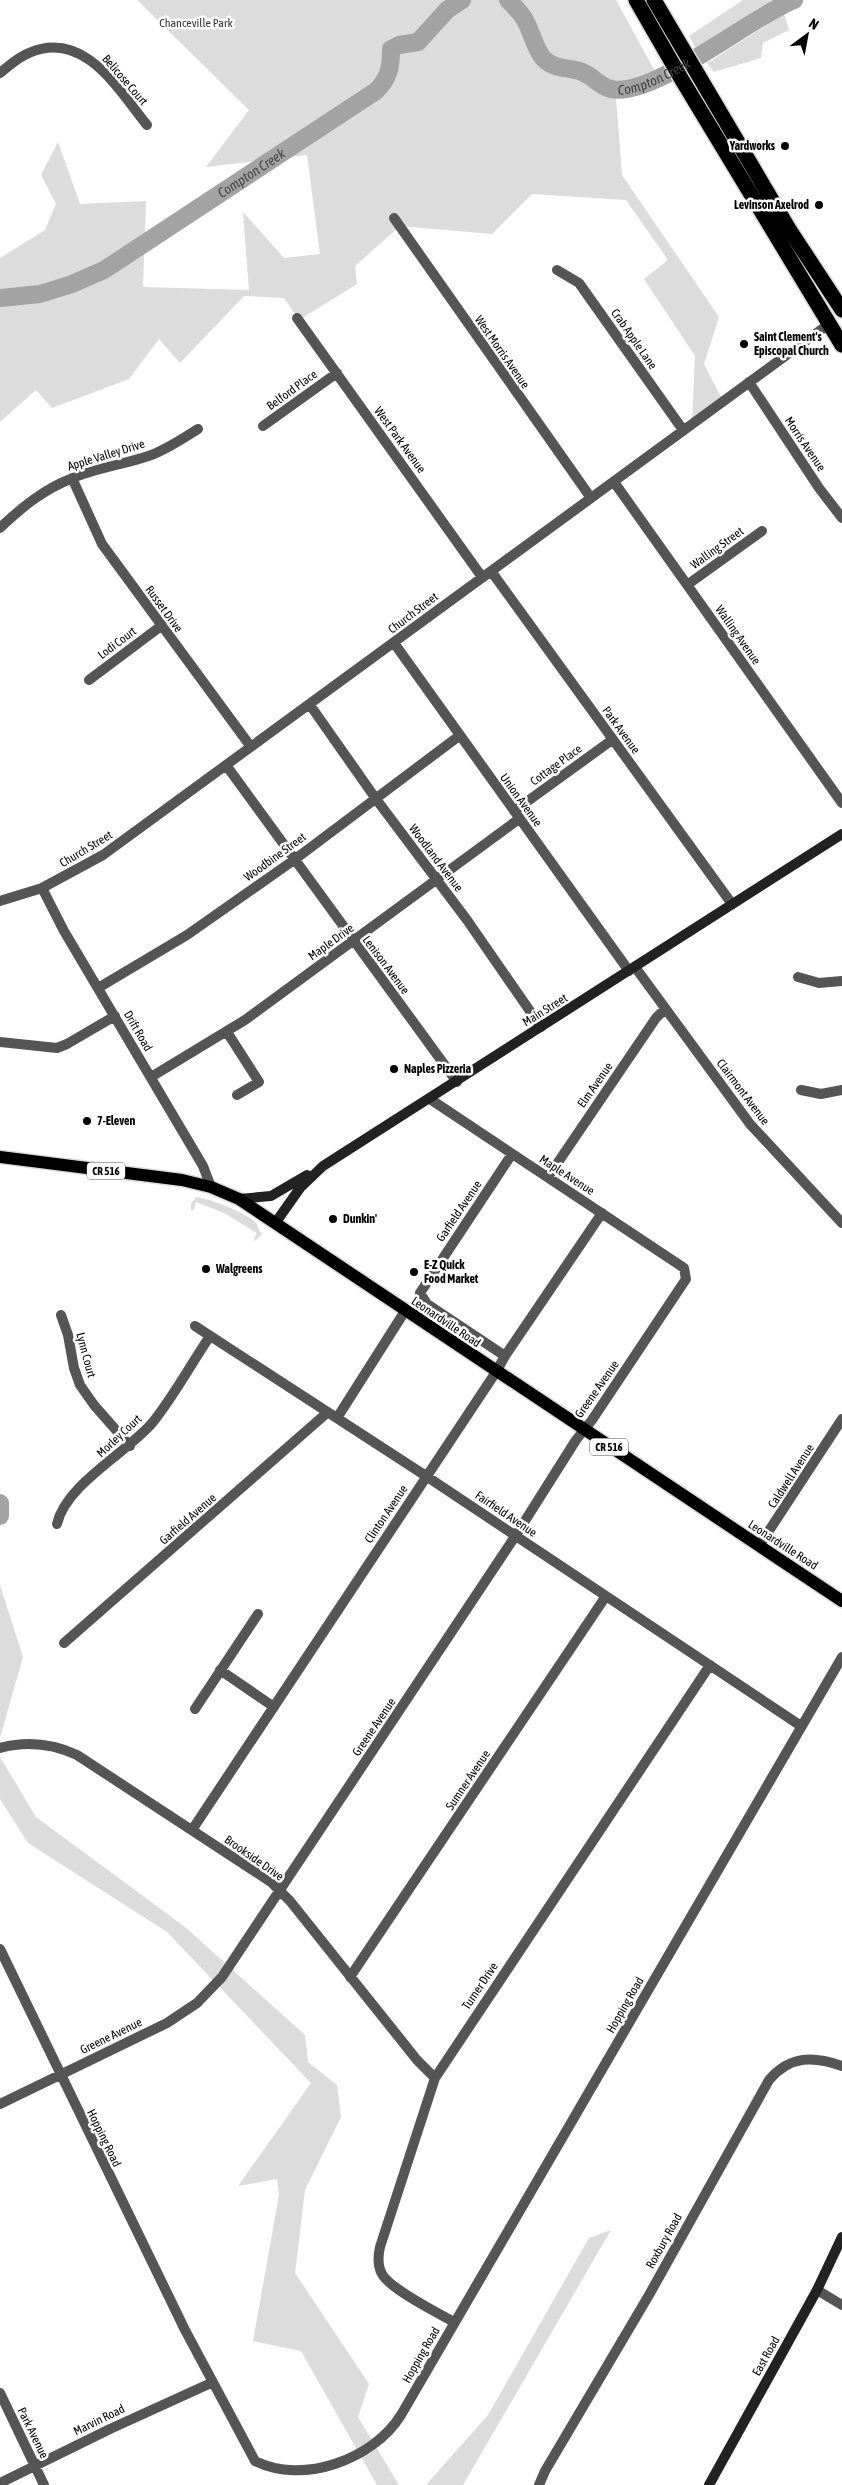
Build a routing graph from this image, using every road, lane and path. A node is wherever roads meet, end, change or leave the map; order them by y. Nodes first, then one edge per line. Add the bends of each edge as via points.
1 (636, 0) edge
2 (654, 0) edge
3 (0, 73) edge
4 (147, 125) dead end
5 (394, 218) dead end
6 (557, 270) dead end
7 (842, 310) edge
8 (297, 318) dead end
9 (829, 324) junction
10 (842, 345) edge
11 (337, 373) junction
12 (749, 382) junction
13 (263, 426) dead end
14 (198, 428) dead end
15 (683, 430) junction
16 (72, 478) junction
17 (614, 482) junction
18 (591, 498) junction
19 (842, 518) edge
20 (0, 528) edge
21 (762, 531) dead end
22 (491, 571) junction
23 (482, 578) junction
24 (687, 585) junction
25 (161, 626) junction
26 (394, 643) junction
27 (89, 680) dead end
28 (310, 705) junction
29 (459, 736) junction
30 (612, 740) junction
31 (251, 747) junction
32 (226, 765) junction
33 (376, 799) junction
34 (842, 803) edge
35 (516, 815) junction
36 (842, 834) edge
37 (294, 860) junction
38 (437, 880) junction
39 (42, 888) junction
40 (0, 901) edge
41 (732, 904) junction
42 (353, 942) junction
43 (632, 969) junction
44 (798, 977) dead end
45 (842, 981) edge
46 (98, 988) junction
47 (665, 1009) junction
48 (114, 1016) junction
49 (541, 1027) junction
50 (227, 1032) junction
51 (0, 1042) edge
52 (151, 1077) junction
53 (457, 1082) junction
54 (801, 1090) dead end
55 (842, 1090) edge
56 (237, 1095) dead end
57 (430, 1099) junction
58 (512, 1154) junction
59 (0, 1157) edge
60 (324, 1166) junction
61 (548, 1178) junction
62 (211, 1187) junction
63 (239, 1199) junction
64 (602, 1213) junction
65 (276, 1222) junction
66 (842, 1223) edge
67 (687, 1276) joint
68 (405, 1311) junction
69 (61, 1315) dead end
70 (195, 1326) dead end
71 (210, 1336) junction
72 (505, 1356) junction
73 (496, 1372) junction
74 (332, 1415) junction
75 (842, 1419) edge
76 (584, 1430) junction
77 (130, 1446) junction
78 (426, 1476) junction
79 (58, 1524) dead end
80 (516, 1535) junction
81 (759, 1546) junction
82 (606, 1596) junction
83 (842, 1601) edge
84 (258, 1614) dead end
85 (64, 1643) dead end
86 (842, 1657) edge
87 (710, 1665) junction
88 (220, 1670) junction
89 (274, 1706) junction
90 (195, 1709) dead end
91 (802, 1726) junction
92 (0, 1748) edge
93 (192, 1830) junction
94 (280, 1891) junction
95 (0, 1950) edge
96 (350, 1977) junction
97 (842, 2066) edge
98 (61, 2075) junction
99 (435, 2078) junction
100 (0, 2104) edge
101 (842, 2237) edge
102 (817, 2290) junction
103 (842, 2304) edge
104 (454, 2322) junction
105 (211, 2383) junction
106 (0, 2393) edge
107 (35, 2465) junction
108 (342, 2473) dead end
109 (274, 2478) dead end
110 (0, 2483) edge
111 (44, 2485) edge
112 (539, 2485) edge
113 (709, 2485) edge

1 - 9 highway
2 - 7 highway
3 - 4 street, Belicose Court via 39,49 73,51 96,63
5 - 18 street, West Morris Avenue
6 - 15 street, Crab Apple Lane via 579,283
8 - 11 street, West Park Avenue
9 - 10 highway
9 - 12 street, Church Street
11 - 13 street, Belford Place
11 - 23 street, West Park Avenue
12 - 15 street, Church Street
12 - 19 street, Morris Avenue
14 - 16 street, Apple Valley Drive via 155,453
15 - 17 street, Church Street
16 - 20 street, Apple Valley Drive via 45,491
16 - 25 street, Russet Drive via 102,544
17 - 18 street, Church Street
17 - 24 street, Walling Avenue
18 - 22 street, Church Street
21 - 24 street, Walling Street
22 - 23 street, Church Street
22 - 30 street, Park Avenue
23 - 26 street, Church Street
24 - 34 street, Walling Avenue
25 - 27 street, Lodi Court
25 - 31 street, Russet Drive
26 - 28 street, Church Street
26 - 29 street, Union Avenue
28 - 31 street, Church Street
28 - 33 street, Woodland Avenue
29 - 33 street, Woodbine Street
29 - 35 street, Union Avenue
30 - 35 street, Cottage Place
30 - 41 street, Park Avenue
31 - 32 street, Church Street
32 - 37 street, Lenison Avenue
32 - 39 street, Church Street via 103,855
33 - 37 street, Woodbine Street
33 - 38 street, Woodland Avenue
35 - 38 street, Maple Drive
35 - 43 street, Union Avenue
36 - 41 street, Main Street
37 - 42 street, Lenison Avenue
37 - 46 street, Woodbine Street via 187,935
38 - 42 street, Maple Drive
38 - 49 street, Woodland Avenue
39 - 40 street, Church Street
39 - 46 street, Drift Road
41 - 43 street, Main Street
42 - 50 street, Maple Drive
42 - 53 street, Lenison Avenue
43 - 47 street, Clairmont Avenue
43 - 49 street, Main Street
44 - 45 street via 819,983
46 - 48 street, Drift Road
47 - 61 street, Elm Avenue
47 - 66 street, Clairmont Avenue via 754,1130
48 - 51 street via 58,1048
48 - 52 street, Drift Road
49 - 53 street, Main Street
50 - 52 street, Maple Drive
50 - 56 street via 259,1082
52 - 62 street, Drift Road via 203,1166
53 - 57 street, Main Street
54 - 55 street via 821,1094
57 - 58 street, Maple Avenue
57 - 60 street, Main Street
58 - 61 street, Maple Avenue
58 - 72 street, Garfield Avenue via 420,1293 427,1304
59 - 62 main road, Leonardville Road / CR 516 via 182,1180
60 - 63 street via 271,1196
60 - 65 street, Main Street via 300,1188
61 - 64 street, Maple Avenue
62 - 63 main road, Leonardville Road / CR 516
63 - 65 main road, Leonardville Road / CR 516
64 - 67 street, Maple Avenue via 684,1268
64 - 72 street, Clinton Avenue
65 - 68 main road, Leonardville Road / CR 516
67 - 76 street, Greene Avenue
68 - 73 main road, Leonardville Road / CR 516
68 - 74 street, Garfield Avenue
69 - 77 street, Lynn Court via 80,1385
70 - 71 street, Fairfield Avenue
71 - 74 street, Fairfield Avenue
71 - 77 street, Morley Court via 154,1420
72 - 73 street, Clinton Avenue
73 - 76 main road, Leonardville Road / CR 516
73 - 78 street, Clinton Avenue
74 - 78 street, Fairfield Avenue
74 - 85 street, Garfield Avenue
75 - 81 street, Caldwell Avenue
76 - 80 street, Greene Avenue
76 - 81 main road, Leonardville Road / CR 516
77 - 79 street, Morley Court via 75,1493
78 - 80 street, Fairfield Avenue
78 - 89 street, Clinton Avenue
80 - 82 street, Fairfield Avenue
80 - 94 street, Greene Avenue
81 - 83 main road, Leonardville Road / CR 516
82 - 87 street, Fairfield Avenue
82 - 96 street, Sumner Avenue
84 - 88 street
86 - 91 street, Hopping Road
87 - 91 street, Fairfield Avenue
87 - 99 street, Turner Drive
88 - 89 street
88 - 90 street
89 - 93 street, Clinton Avenue
91 - 104 street, Hopping Road
92 - 93 street, Brookside Drive via 34,1744 69,1751
93 - 94 street, Brookside Drive
94 - 96 street, Brookside Drive
94 - 98 street, Greene Avenue via 222,1977 197,2003 167,2023
95 - 98 street, Hopping Road
96 - 99 street, Brookside Drive
97 - 112 street, Roxbury Road via 822,2059 798,2060 781,2068 769,2080
98 - 100 street, Greene Avenue
98 - 105 street, Hopping Road
99 - 104 street, Turner Drive via 378,2260 382,2274 392,2285
101 - 102 street, East Road
102 - 103 street
102 - 113 street, East Road
104 - 108 street, Hopping Road via 391,2430 371,2453
105 - 107 street, Marvin Road
105 - 109 street, Hopping Road via 255,2461
106 - 107 street, Park Avenue
107 - 110 street, Marvin Road
107 - 111 street, Park Avenue

